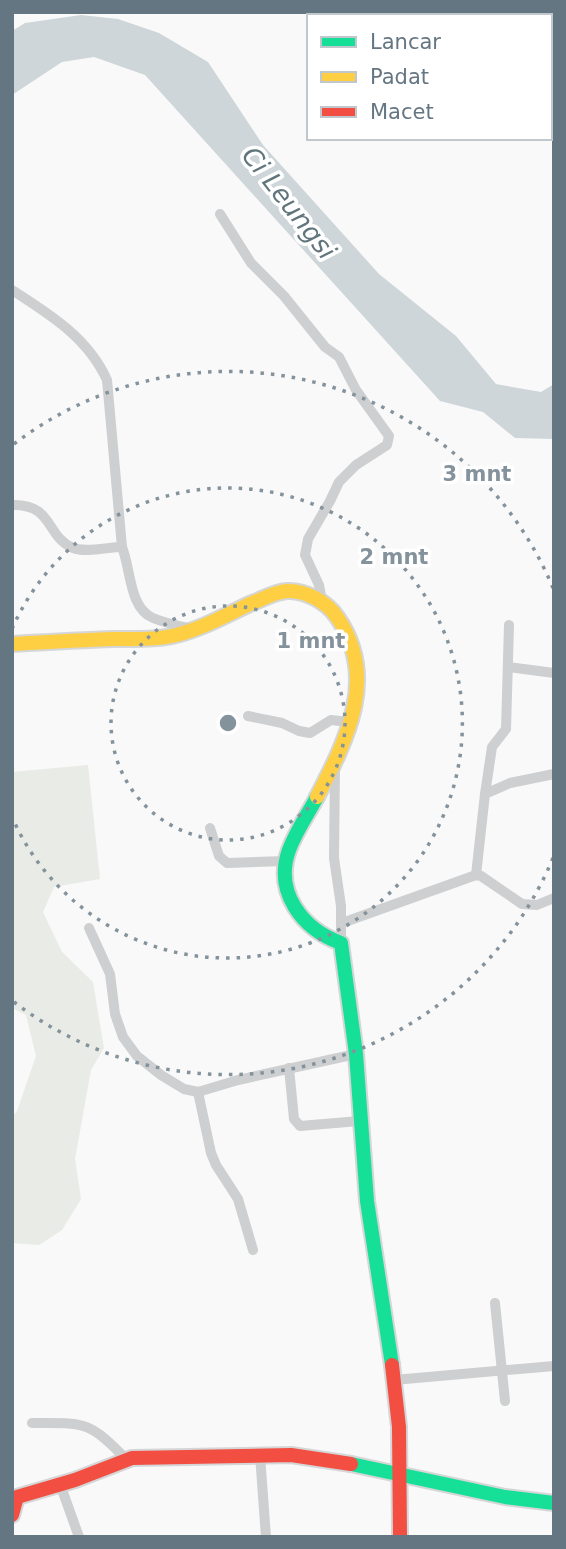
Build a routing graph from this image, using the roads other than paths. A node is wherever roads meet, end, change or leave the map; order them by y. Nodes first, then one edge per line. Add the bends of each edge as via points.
1 (220, 214) dead end
2 (12, 290) edge
3 (12, 505) edge
4 (122, 547) junction
5 (322, 601) junction
6 (509, 625) dead end
7 (192, 629) junction
8 (12, 643) edge
9 (508, 667) junction
10 (554, 673) edge
11 (248, 716) dead end
12 (349, 722) junction
13 (335, 763) junction
14 (554, 774) edge
15 (485, 794) junction
16 (210, 828) dead end
17 (286, 861) junction
18 (476, 875) junction
19 (554, 898) edge
20 (342, 923) junction
21 (89, 928) dead end
22 (341, 943) junction
23 (356, 1054) junction
24 (289, 1068) junction
25 (198, 1092) junction
26 (359, 1121) junction
27 (253, 1250) dead end
28 (495, 1303) dead end
29 (554, 1366) edge
30 (501, 1371) junction
31 (394, 1380) junction
32 (505, 1401) dead end
33 (32, 1423) dead end
34 (260, 1455) junction
35 (126, 1459) junction
36 (398, 1473) junction
37 (60, 1484) junction
38 (554, 1503) edge
39 (12, 1515) edge
40 (79, 1537) edge
41 (266, 1537) edge
42 (400, 1537) edge

1 - 5 street via 246,257 339,358 389,436 387,445 339,482 308,539 305,555
2 - 4 street via 76,334 99,361 110,393
3 - 4 street via 38,510 74,548
4 - 7 street via 142,610 152,618
5 - 7 street via 280,593
5 - 12 street via 342,623 357,655 360,687
6 - 9 street
7 - 8 street via 156,638
9 - 10 street
9 - 15 street via 506,729 492,747
11 - 12 street via 305,733 331,720
12 - 13 street
13 - 17 street
13 - 20 street via 334,858
14 - 15 street via 510,783
15 - 18 street
16 - 17 street via 219,856 227,863
17 - 22 street via 286,882 301,919 324,937
18 - 19 street via 522,904 537,905
18 - 20 street
20 - 22 street
21 - 25 street via 110,974 123,1037 137,1056 161,1075
22 - 23 street
23 - 24 street
23 - 26 street
24 - 25 street
24 - 26 street via 294,1119 300,1126
25 - 27 street via 211,1153 239,1199
26 - 31 street
28 - 30 street
29 - 30 street
30 - 31 street
30 - 32 street
31 - 36 street
33 - 35 street via 81,1424 105,1437
34 - 35 street
34 - 36 street via 311,1456
34 - 41 street
35 - 37 street
36 - 38 street
36 - 42 street
37 - 39 street via 17,1497
37 - 40 street

